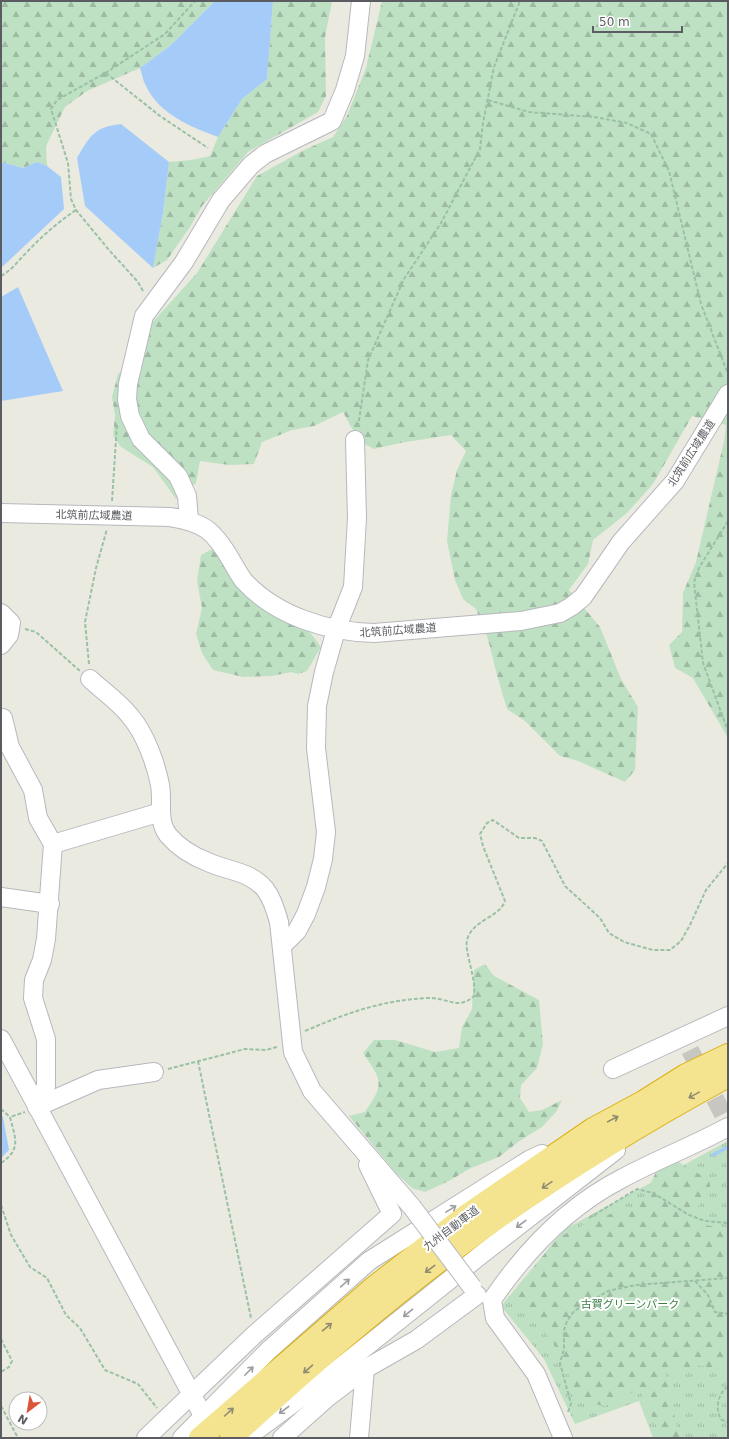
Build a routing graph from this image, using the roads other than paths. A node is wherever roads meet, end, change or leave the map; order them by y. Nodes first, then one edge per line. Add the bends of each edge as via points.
1 (361, 1) edge
2 (728, 394) edge
3 (355, 440) road end
4 (1, 513) edge
5 (189, 520) junction
6 (6, 618) edge
7 (336, 630) junction
8 (1, 645) edge
9 (90, 679) road end
10 (2, 713) edge
11 (161, 812) junction
12 (53, 844) junction
13 (1, 897) edge
14 (50, 904) junction
15 (282, 946) junction
16 (728, 1016) edge
17 (1, 1039) edge
18 (728, 1055) edge
19 (613, 1069) dead end
20 (154, 1072) road end
21 (728, 1076) edge
22 (37, 1107) junction
23 (661, 1113) junction
24 (728, 1127) edge
25 (593, 1129) junction
26 (357, 1141) junction
27 (480, 1294) junction
28 (365, 1369) junction
29 (191, 1393) junction
30 (200, 1410) dead end
31 (561, 1432) edge
32 (146, 1438) edge
33 (182, 1438) edge
34 (200, 1438) edge
35 (231, 1438) edge
36 (246, 1438) edge
37 (282, 1438) edge
38 (359, 1438) edge

1 - 5 street via 355,56 345,90 332,120 265,154 251,165 221,200 184,262 149,308 142,322 128,384 130,416 142,438 178,476 187,496
2 - 7 street, 北筑前広域農道 via 675,481 620,542 583,598 560,612 521,621 374,633
3 - 7 street via 357,518 353,587
4 - 5 street, 北筑前広域農道 via 170,517
5 - 7 street, 北筑前広域農道 via 215,535 243,580 256,592 279,608 304,620
6 - 8 street via 9,635
7 - 15 street via 317,706 316,748 326,832 323,859 306,914 297,931
9 - 11 street via 130,716 142,733 160,783
10 - 12 street via 10,747 33,790 38,818
11 - 12 street
11 - 15 street via 167,834 182,850 209,863 251,877 263,886 279,922
12 - 14 street
13 - 14 street
14 - 22 street via 42,960 34,980 33,998 46,1039 46,1086
15 - 26 street via 293,1052 312,1091
16 - 19 street via 687,1042
17 - 22 street
25 -> 18 highway, 九州自動車道
20 - 22 street via 98,1080
21 -> 23 highway, 九州自動車道
22 - 29 street
23 -> 35 highway, 九州自動車道 via 493,1221 392,1298
23 -> 36 street via 318,1385
24 - 27 street via 620,1179 568,1213
33 -> 25 street via 269,1350 369,1261 529,1160
34 -> 25 highway, 九州自動車道 via 372,1290 467,1215
26 - 27 street, bridge
26 - 29 street via 392,1214
27 - 28 street via 416,1340
27 - 31 street via 536,1374
28 - 37 street via 328,1397
28 - 38 street
29 - 30 street
29 - 32 street

